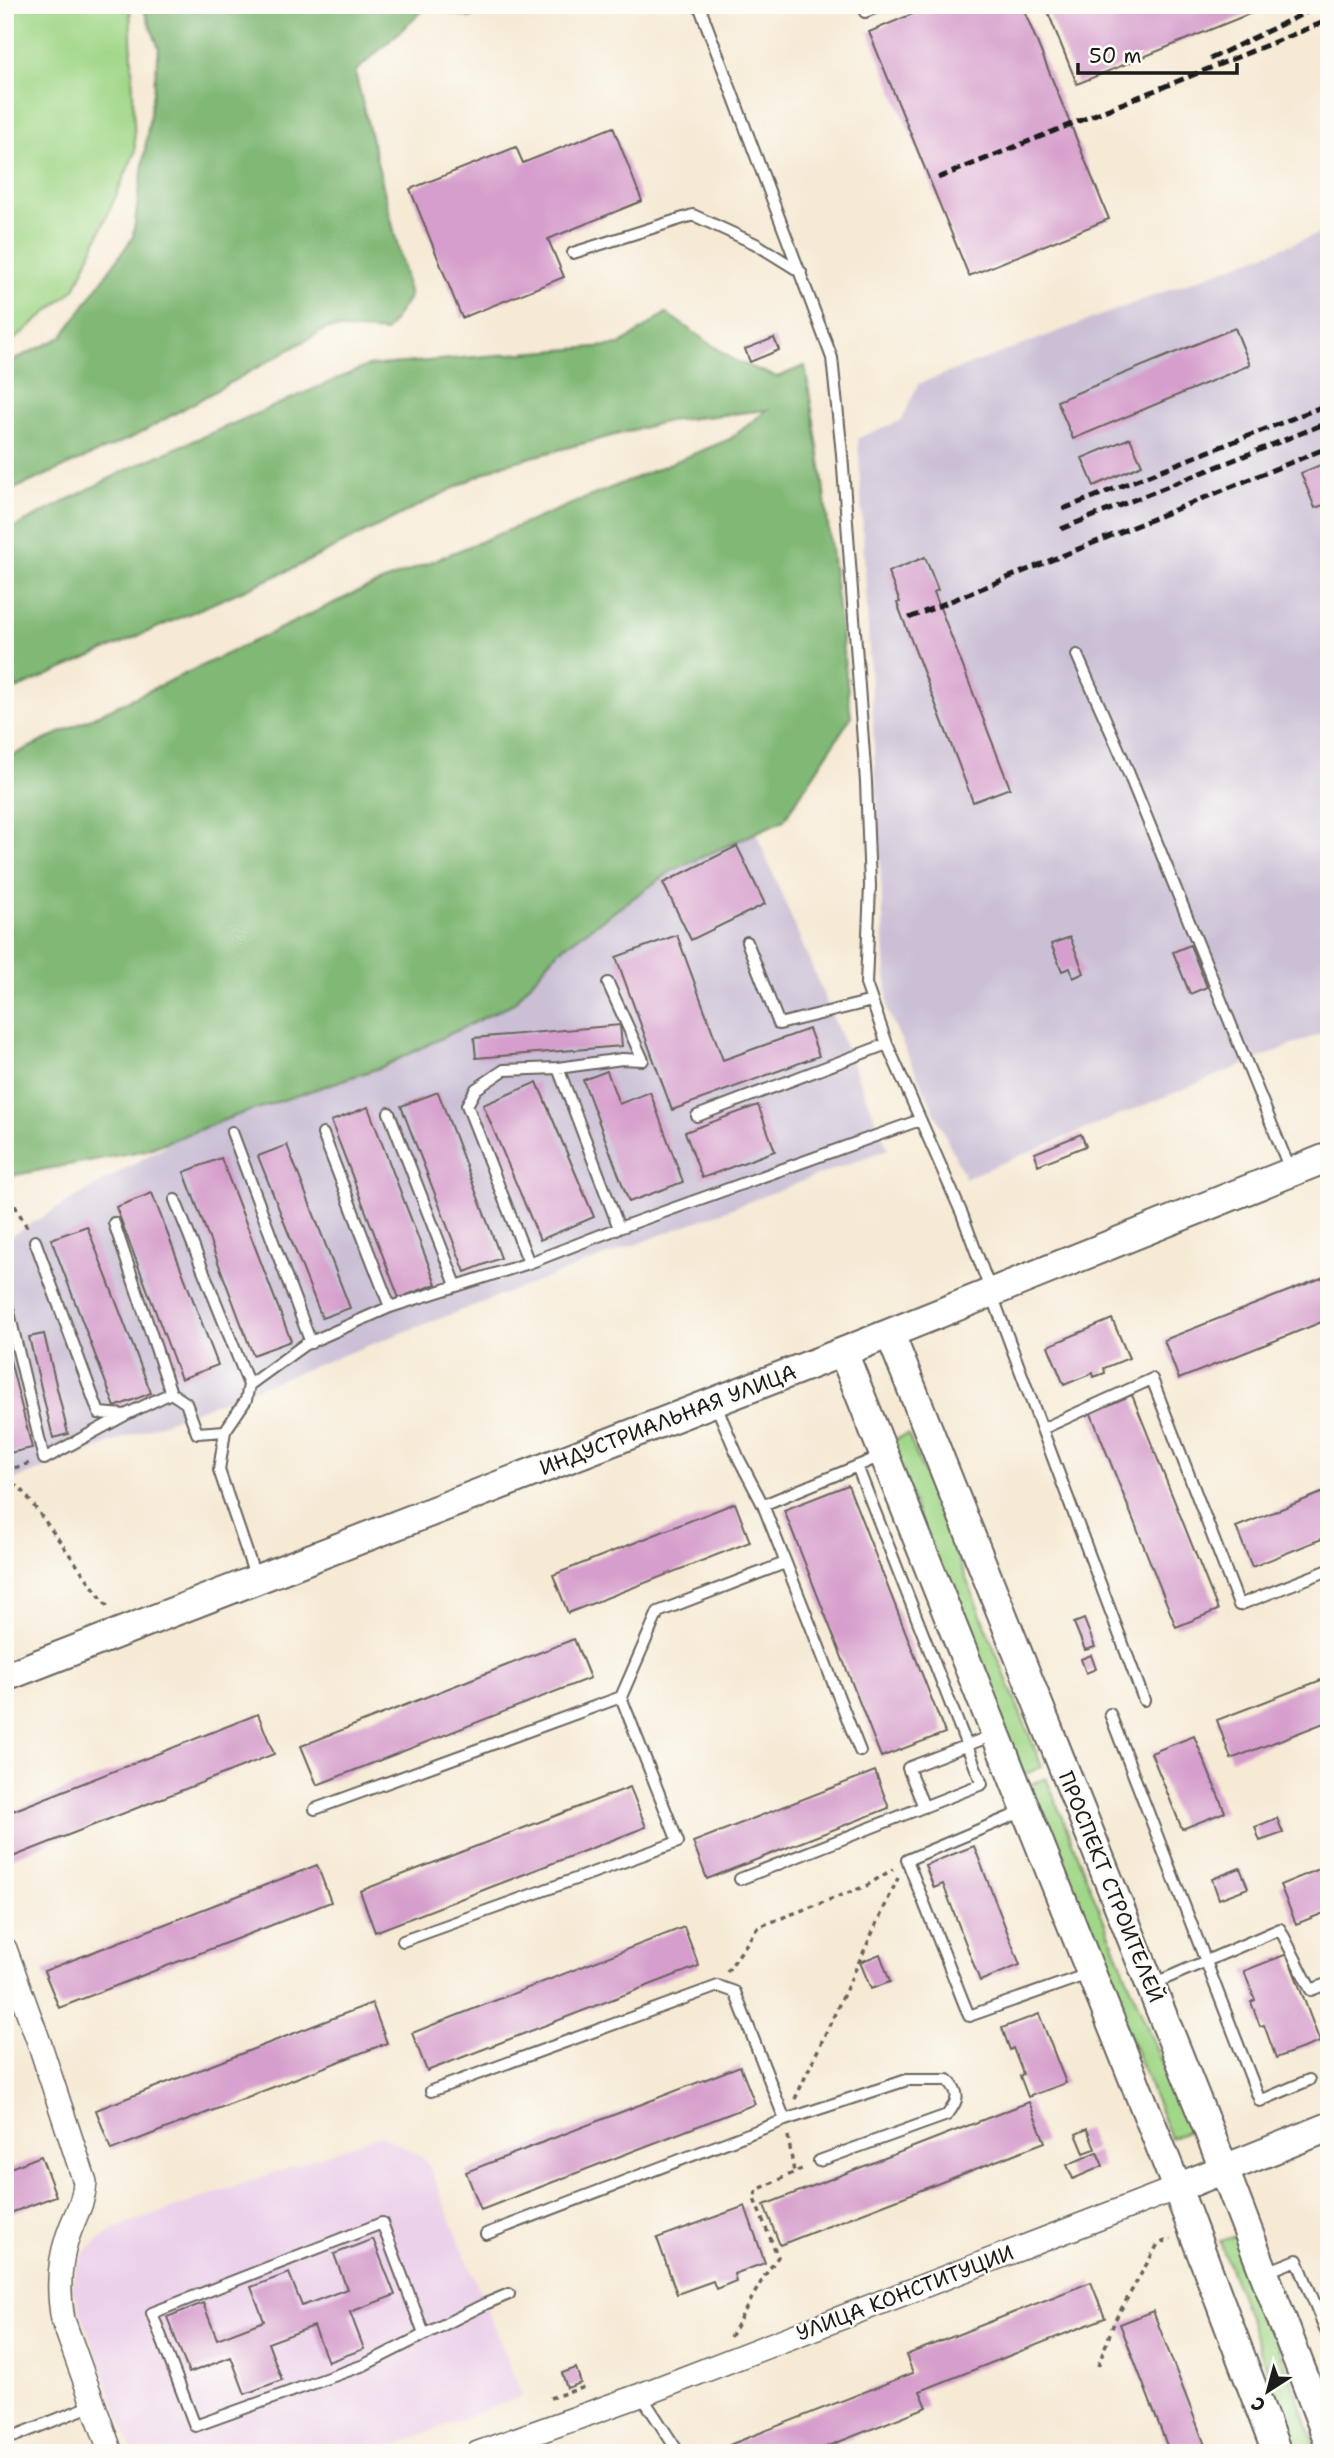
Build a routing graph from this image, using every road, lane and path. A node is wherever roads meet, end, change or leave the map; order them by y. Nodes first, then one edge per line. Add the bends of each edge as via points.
1 (699, 5) edge
2 (882, 5) edge
3 (864, 12) dead end
4 (573, 253) dead end
5 (801, 272) junction
6 (1077, 655) dead end
7 (747, 942) dead end
8 (608, 983) dead end
9 (872, 1001) junction
10 (887, 1044) junction
11 (558, 1068) junction
12 (389, 1113) dead end
13 (697, 1116) dead end
14 (920, 1120) junction
15 (232, 1132) dead end
16 (323, 1134) dead end
17 (1329, 1157) edge
18 (1291, 1172) junction
19 (5, 1188) edge
20 (175, 1200) dead end
21 (114, 1223) dead end
22 (619, 1228) junction
23 (35, 1241) joint
24 (529, 1263) junction
25 (456, 1285) junction
26 (992, 1293) junction
27 (5, 1296) edge
28 (390, 1307) junction
29 (890, 1334) junction
30 (311, 1343) junction
31 (843, 1352) junction
32 (249, 1385) junction
33 (171, 1393) junction
34 (714, 1401) junction
35 (125, 1415) junction
36 (1042, 1429) junction
37 (225, 1431) junction
38 (884, 1455) junction
39 (44, 1459) junction
40 (857, 1466) junction
41 (5, 1471) edge
42 (5, 1478) edge
43 (763, 1505) junction
44 (785, 1563) junction
45 (1329, 1570) edge
46 (256, 1580) junction
47 (125, 1631) junction
48 (5, 1678) edge
49 (621, 1697) junction
50 (1144, 1700) dead end
51 (1110, 1714) dead end
52 (996, 1734) junction
53 (967, 1745) junction
54 (860, 1751) dead end
55 (994, 1779) dead end
56 (982, 1784) junction
57 (924, 1807) junction
58 (315, 1809) dead end
59 (1026, 1811) junction
60 (906, 1860) junction
61 (740, 1879) dead end
62 (403, 1941) dead end
63 (5, 1949) edge
64 (1205, 1962) junction
65 (1091, 1973) junction
66 (1329, 1983) edge
67 (1150, 1985) junction
68 (718, 1986) junction
69 (1309, 2080) dead end
70 (430, 2091) dead end
71 (785, 2120) junction
72 (1329, 2127) edge
73 (819, 2161) joint
74 (1224, 2169) junction
75 (794, 2172) junction
76 (1177, 2188) junction
77 (486, 2234) dead end
78 (1171, 2239) dead end
79 (1264, 2273) junction
80 (509, 2294) dead end
81 (424, 2334) junction
82 (1329, 2338) edge
83 (730, 2360) junction
84 (1098, 2366) dead end
85 (640, 2395) junction
86 (93, 2405) junction
87 (1323, 2407) edge
88 (5, 2440) edge
89 (1329, 2441) edge
90 (616, 2444) dead end
91 (111, 2453) edge
92 (478, 2453) edge
93 (620, 2453) edge
94 (679, 2453) edge
95 (1277, 2453) edge

1 - 5 lane
2 - 3 lane
4 - 5 lane via 693,215
5 - 9 lane via 832,358 842,454 866,782 870,886 866,984
6 - 18 lane
7 - 9 lane via 779,1024
8 - 11 lane via 643,1060
9 - 10 lane
10 - 13 lane
10 - 14 lane
11 - 22 lane
11 - 24 lane via 504,1070 476,1089 467,1105
12 - 25 lane
14 - 22 lane
14 - 26 lane
15 - 30 lane
16 - 28 lane
17 - 18 street, ИНДУСТРИАЛЬНАЯ УЛИЦА
18 - 26 street, ИНДУСТРИАЛЬНАЯ УЛИЦА
19 - 23 path
20 - 32 lane
21 - 33 lane
22 - 24 lane
23 - 35 lane via 99,1413
24 - 25 lane
25 - 28 lane
26 - 29 street, ИНДУСТРИАЛЬНАЯ УЛИЦА
26 - 36 lane
27 - 39 lane
28 - 30 lane
29 - 31 street, ИНДУСТРИАЛЬНАЯ УЛИЦА
29 - 67 street, ПРОСПЕКТ СТРОИТЕЛЕЙ
30 - 32 lane
31 - 34 street, ИНДУСТРИАЛЬНАЯ УЛИЦА
31 - 38 street
32 - 37 lane via 246,1400
33 - 35 lane
33 - 37 lane via 186,1403 197,1433
34 - 43 lane
34 - 46 street, ИНДУСТРИАЛЬНАЯ УЛИЦА
35 - 39 lane
36 - 45 lane via 1152,1379 1239,1605
36 - 50 lane
37 - 46 lane via 219,1470
38 - 40 lane
38 - 52 street
39 - 41 path
40 - 43 lane
40 - 53 lane
42 - 47 path via 23,1491
43 - 44 lane
44 - 49 lane via 658,1612
44 - 54 lane
46 - 47 street, ИНДУСТРИАЛЬНАЯ УЛИЦА
47 - 48 street, ИНДУСТРИАЛЬНАЯ УЛИЦА
49 - 58 lane
49 - 62 lane via 678,1842
51 - 64 lane
52 - 53 lane
52 - 59 street
53 - 56 lane
53 - 57 lane via 908,1768
55 - 56 lane
56 - 57 lane
57 - 61 lane
59 - 60 lane
59 - 65 street
60 - 65 lane via 969,2016
60 - 68 path via 866,1886 758,1927
60 - 71 path
63 - 86 street via 85,2182 82,2205 67,2237 59,2288 63,2320
64 - 66 lane via 1280,1929 1311,1990
64 - 67 lane
64 - 69 lane via 1260,2101
65 - 76 street
67 - 74 street, ПРОСПЕКТ СТРОИТЕЛЕЙ
68 - 70 lane
68 - 71 lane via 735,1992
71 - 73 lane via 907,2080 948,2080 956,2088 957,2102 947,2115
71 - 75 path
71 - 77 lane
72 - 74 street, УЛИЦА КОНСТИТУЦИИ
73 - 75 path
74 - 76 street, УЛИЦА КОНСТИТУЦИИ
74 - 79 street, ПРОСПЕКТ СТРОИТЕЛЕЙ
75 - 83 path via 757,2190 754,2199 778,2257 730,2337
76 - 83 street, УЛИЦА КОНСТИТУЦИИ
76 - 95 street
78 - 84 path via 1158,2244 1115,2320
79 - 82 lane via 1297,2260
79 - 87 street, ПРОСПЕКТ СТРОИТЕЛЕЙ
80 - 81 lane
81 - 81 lane via 364,2365 195,2426 152,2313 382,2222
83 - 85 street, УЛИЦА КОНСТИТУЦИИ
85 - 92 street, УЛИЦА КОНСТИТУЦИИ
85 - 94 lane
86 - 88 lane
86 - 91 street
87 - 89 street, ПРОСПЕКТ СТРОИТЕЛЕЙ
90 - 93 path

